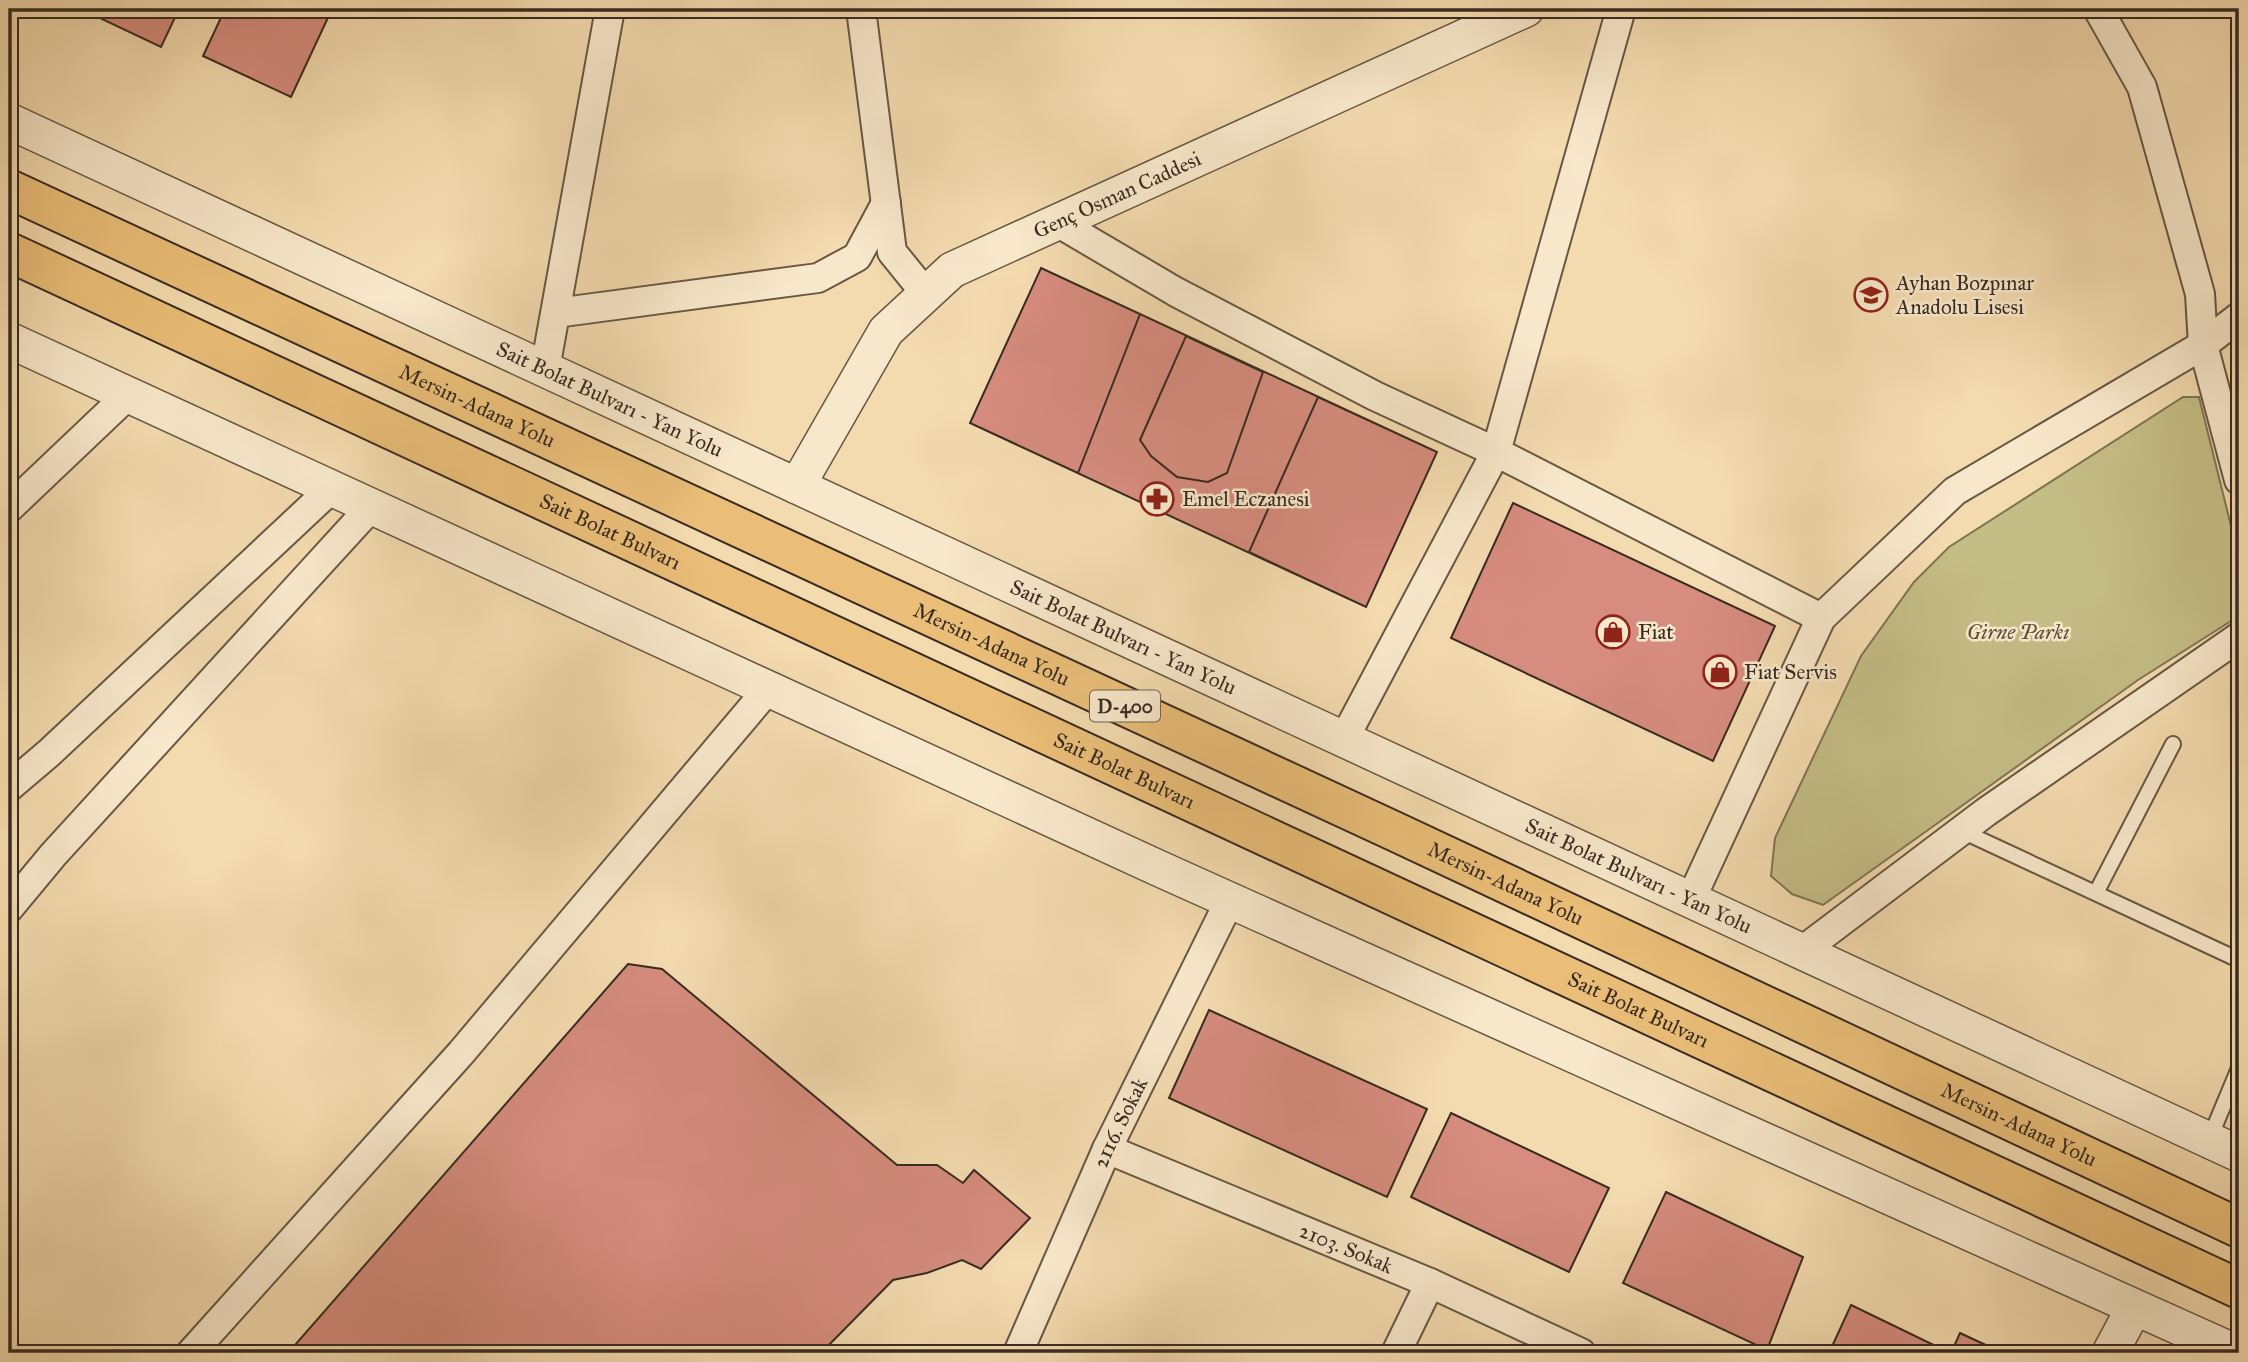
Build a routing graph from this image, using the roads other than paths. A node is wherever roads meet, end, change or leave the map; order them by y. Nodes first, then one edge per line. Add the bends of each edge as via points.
1 (861, 9) edge
2 (1526, 9) edge
3 (1621, 9) edge
4 (2098, 9) edge
5 (605, 11) edge
6 (9, 121) edge
7 (9, 189) edge
8 (886, 203) junction
9 (1057, 222) junction
10 (9, 252) edge
11 (926, 294) junction
12 (556, 313) junction
13 (2239, 317) edge
14 (9, 340) edge
15 (2203, 345) junction
16 (545, 369) junction
17 (129, 394) junction
18 (1496, 452) junction
19 (2239, 480) edge
20 (797, 486) junction
21 (333, 487) junction
22 (372, 506) junction
23 (9, 508) edge
24 (1821, 618) junction
25 (2239, 637) edge
26 (769, 688) junction
27 (1344, 739) junction
28 (2173, 744) dead end
29 (9, 787) edge
30 (1962, 831) junction
31 (2096, 893) junction
32 (1231, 898) junction
33 (1690, 899) junction
34 (9, 908) edge
35 (1802, 951) junction
36 (2239, 960) edge
37 (2239, 1069) edge
38 (2224, 1147) edge
39 (1107, 1149) junction
40 (2239, 1228) edge
41 (1430, 1283) junction
42 (2239, 1289) edge
43 (2134, 1308) junction
44 (191, 1353) edge
45 (1018, 1353) edge
46 (1396, 1353) edge
47 (1581, 1353) edge
48 (2110, 1353) edge
49 (2236, 1353) edge

1 - 8 street
2 - 9 street, Genç Osman Caddesi
3 - 18 street
4 - 15 street via 2142,87 2200,294
5 - 12 street
6 - 16 street, Sait Bolat Bulvarı - Yan Yolu
7 - 40 highway, Mersin-Adana Yolu / D-400
8 - 11 street via 892,252
8 - 12 street via 858,257 818,278
9 - 11 street, Genç Osman Caddesi via 951,270
9 - 18 street via 1175,292 1375,396
10 - 42 highway, Sait Bolat Bulvarı / D-400
11 - 20 street, Genç Osman Caddesi via 886,331
12 - 16 street
13 - 15 street
14 - 17 street
15 - 19 street
15 - 24 street via 1955,491
16 - 20 street, Sait Bolat Bulvarı - Yan Yolu
17 - 21 street
17 - 23 street
18 - 24 street
18 - 27 street
20 - 27 street, Sait Bolat Bulvarı - Yan Yolu
21 - 22 street
21 - 29 street
22 - 26 street
22 - 34 street
24 - 33 street
25 - 30 street
26 - 32 street
26 - 44 street via 461,1053
27 - 33 street, Sait Bolat Bulvarı - Yan Yolu
28 - 31 lane
30 - 31 lane
30 - 35 street
31 - 36 lane
32 - 39 street, 2116. Sokak
32 - 43 street
33 - 35 street, Sait Bolat Bulvarı - Yan Yolu
35 - 38 street, Sait Bolat Bulvarı - Yan Yolu
37 - 38 lane
39 - 41 street, 2103. Sokak
39 - 45 street, 2116. Sokak
41 - 46 street
41 - 47 street, 2103. Sokak
43 - 48 street
43 - 49 street

